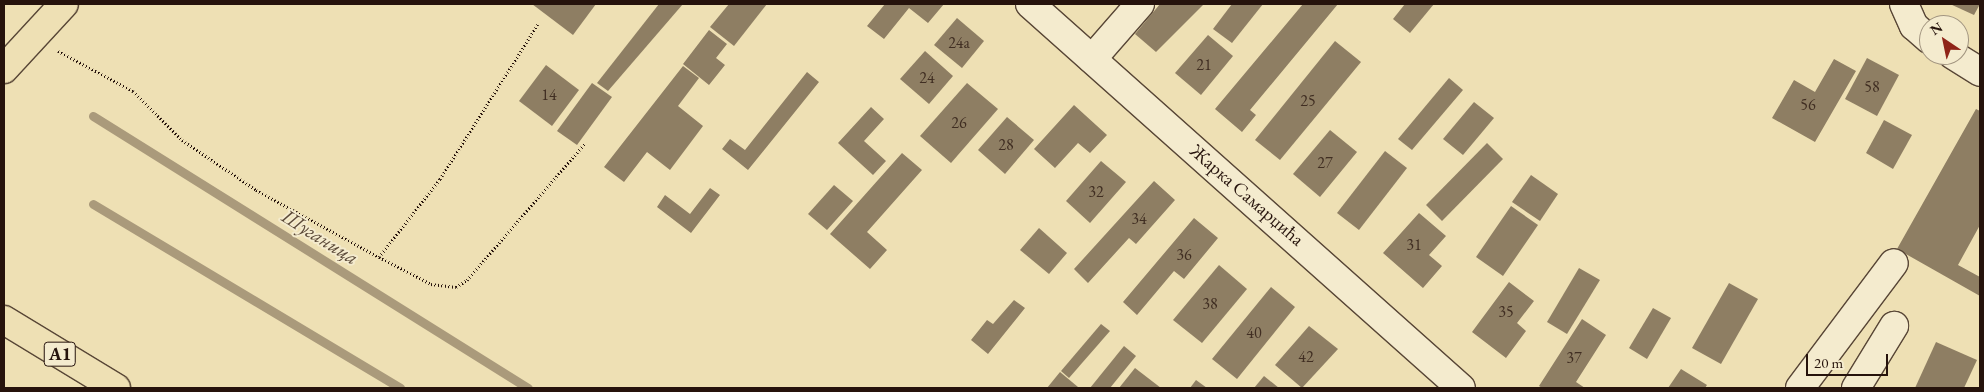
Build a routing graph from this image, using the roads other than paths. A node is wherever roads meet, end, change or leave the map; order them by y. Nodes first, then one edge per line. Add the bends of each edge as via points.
1 (64, 4) edge
2 (1030, 4) edge
3 (1140, 4) edge
4 (1904, 4) edge
5 (1919, 30) edge
6 (16, 52) edge
7 (1092, 59) junction
8 (1969, 65) edge
9 (1980, 72) edge
10 (1894, 263) dead end
11 (4, 320) edge
12 (1894, 326) dead end
13 (116, 388) edge
14 (1461, 388) edge
15 (1800, 388) edge
16 (1856, 388) edge

1 - 6 main road
2 - 7 street, Жарка Самарџића
3 - 7 street
4 - 5 street
7 - 14 street, Жарка Самарџића
8 - 9 street
10 - 15 street
11 - 13 main road, A1
12 - 16 street

